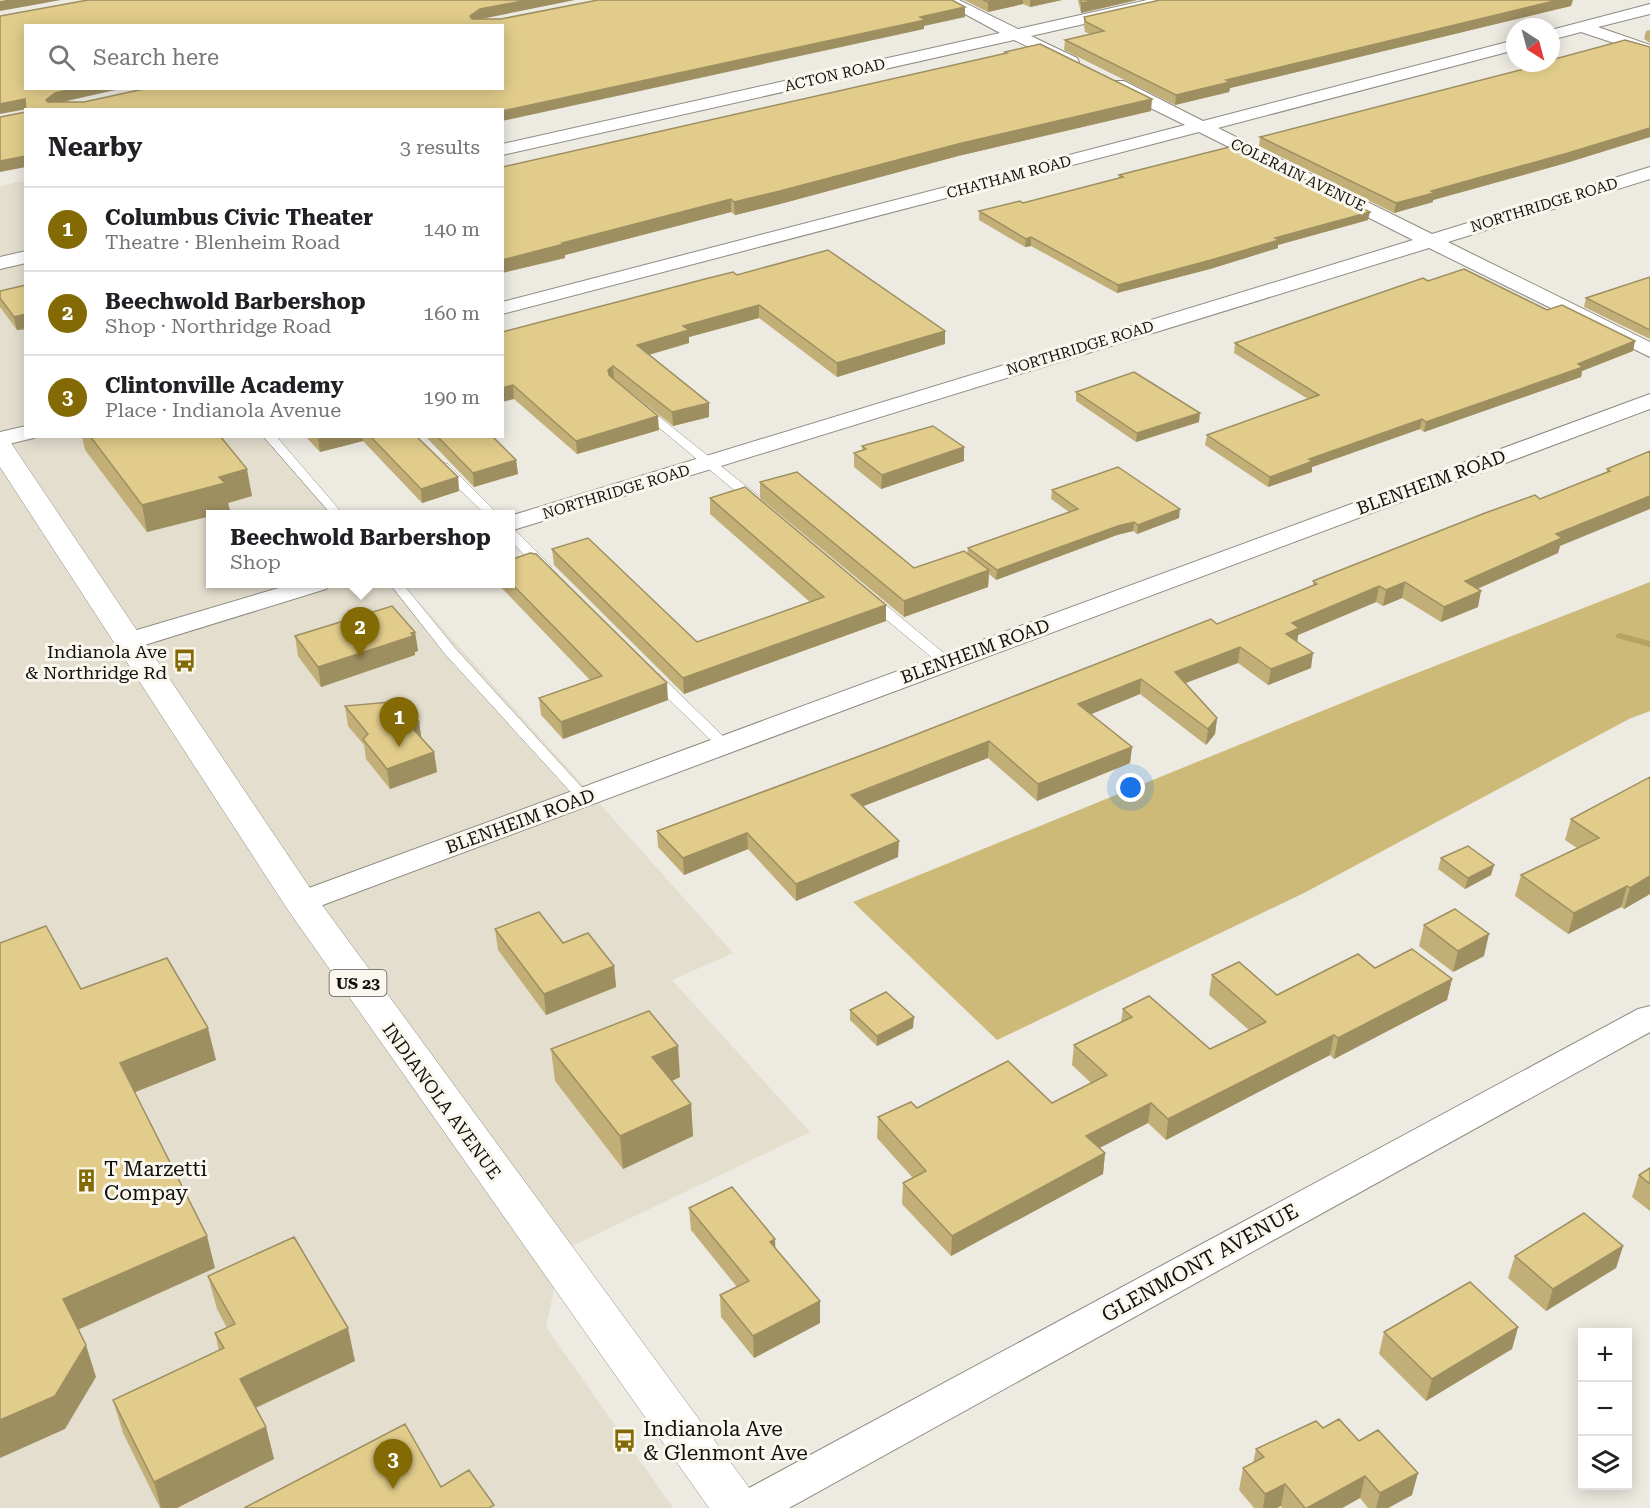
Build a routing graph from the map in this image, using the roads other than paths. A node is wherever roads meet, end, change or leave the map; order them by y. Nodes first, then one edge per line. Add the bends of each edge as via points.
1 (947, 0) edge
2 (1168, 0) edge
3 (1644, 7) edge
4 (1581, 27) junction
5 (1560, 33) edge
6 (1017, 34) junction
7 (1506, 47) edge
8 (1650, 50) edge
9 (1083, 68) edge
10 (1105, 78) edge
11 (1200, 127) junction
12 (504, 150) edge
13 (1650, 173) edge
14 (1431, 240) junction
15 (24, 257) edge
16 (0, 263) edge
17 (504, 307) edge
18 (1650, 350) edge
19 (632, 399) edge
20 (1650, 401) edge
21 (24, 433) edge
22 (271, 438) edge
23 (0, 439) edge
24 (0, 446) edge
25 (435, 457) edge
26 (710, 462) junction
27 (334, 510) edge
28 (488, 510) edge
29 (768, 512) edge
30 (515, 522) edge
31 (515, 538) edge
32 (557, 581) edge
33 (304, 588) edge
34 (399, 588) edge
35 (863, 593) edge
36 (129, 641) junction
37 (946, 662) junction
38 (646, 670) edge
39 (724, 745) junction
40 (583, 797) junction
41 (301, 902) junction
42 (1650, 1017) edge
43 (736, 1508) edge
44 (751, 1508) edge

1 - 6 street
2 - 6 street, ACTON ROAD
3 - 4 street
4 - 5 street
4 - 8 street
6 - 9 street
6 - 12 street, ACTON ROAD
7 - 11 street, CHATHAM ROAD
10 - 11 street, COLERAIN AVENUE
11 - 14 street, COLERAIN AVENUE
11 - 17 street, CHATHAM ROAD
13 - 14 street, NORTHRIDGE ROAD
14 - 18 street, COLERAIN AVENUE
14 - 26 street, NORTHRIDGE ROAD
15 - 16 street
19 - 26 lane
20 - 37 street, BLENHEIM ROAD
21 - 23 street
22 - 27 lane
24 - 36 main road, INDIANOLA AVENUE / US 23
25 - 28 lane
26 - 29 lane
26 - 30 street, NORTHRIDGE ROAD
31 - 32 lane
33 - 36 street
34 - 40 lane via 450,651
35 - 37 lane
36 - 41 main road, INDIANOLA AVENUE / US 23
37 - 39 street, BLENHEIM ROAD
38 - 39 lane
39 - 40 street, BLENHEIM ROAD
40 - 41 street, BLENHEIM ROAD
41 - 43 main road, INDIANOLA AVENUE / US 23
42 - 44 street, GLENMONT AVENUE

